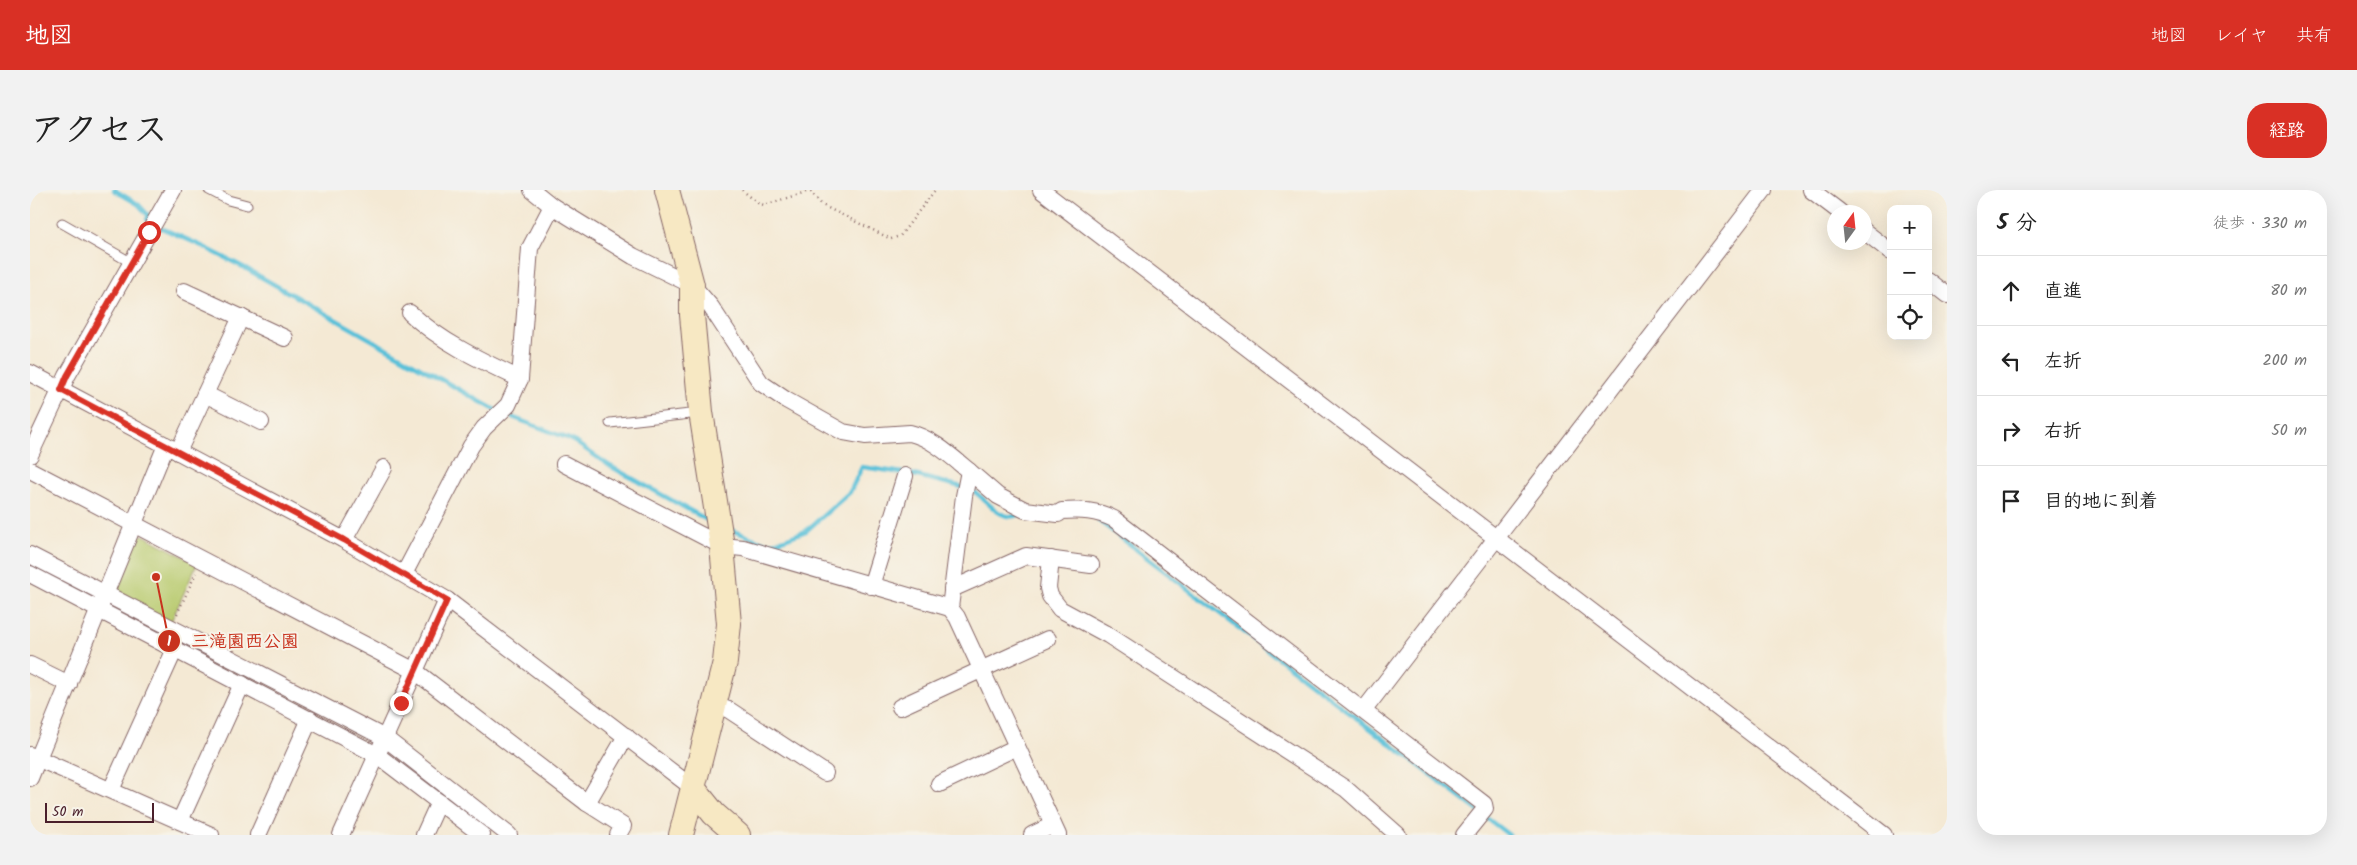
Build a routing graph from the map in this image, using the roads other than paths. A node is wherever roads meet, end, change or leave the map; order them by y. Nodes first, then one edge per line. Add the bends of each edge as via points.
1 (173, 190) edge
2 (209, 190) edge
3 (532, 190) edge
4 (667, 190) edge
5 (1041, 190) edge
6 (1764, 190) edge
7 (1810, 190) edge
8 (247, 205) dead end
9 (1830, 205) edge
10 (552, 206) junction
11 (62, 223) dead end
12 (1872, 238) edge
13 (1888, 250) edge
14 (132, 263) junction
15 (1932, 283) edge
16 (692, 285) junction
17 (184, 291) dead end
18 (1947, 295) edge
19 (410, 313) dead end
20 (241, 318) junction
21 (285, 338) dead end
22 (30, 373) edge
23 (520, 379) junction
24 (61, 390) junction
25 (205, 394) junction
26 (702, 412) junction
27 (261, 422) dead end
28 (610, 423) dead end
29 (172, 448) junction
30 (30, 456) edge
31 (564, 464) dead end
32 (384, 468) dead end
33 (30, 470) edge
34 (969, 474) junction
35 (904, 476) dead end
36 (134, 525) junction
37 (720, 532) junction
38 (1496, 537) junction
39 (344, 540) junction
40 (30, 555) edge
41 (1051, 560) junction
42 (1091, 565) dead end
43 (30, 574) edge
44 (404, 574) junction
45 (871, 586) junction
46 (952, 589) junction
47 (447, 600) junction
48 (102, 603) junction
49 (950, 608) junction
50 (1048, 639) dead end
51 (175, 649) junction
52 (30, 666) edge
53 (982, 670) junction
54 (415, 671) junction
55 (69, 684) junction
56 (242, 684) junction
57 (714, 706) junction
58 (900, 707) dead end
59 (1364, 710) junction
60 (310, 719) junction
61 (626, 736) junction
62 (385, 738) junction
63 (1017, 747) junction
64 (377, 755) junction
65 (34, 756) edge
66 (825, 773) dead end
67 (30, 778) edge
68 (939, 784) dead end
69 (693, 788) junction
70 (111, 790) junction
71 (439, 802) junction
72 (587, 803) junction
73 (180, 821) junction
74 (1056, 830) edge
75 (211, 835) edge
76 (258, 835) edge
77 (341, 835) edge
78 (424, 835) edge
79 (482, 835) edge
80 (510, 835) edge
81 (618, 835) edge
82 (681, 835) edge
83 (738, 835) edge
84 (1032, 835) edge
85 (1398, 835) edge
86 (1464, 835) edge
87 (1884, 835) edge

1 - 14 street
2 - 8 lane
3 - 10 street
4 - 16 street
5 - 38 street
6 - 38 street
7 - 9 street
10 - 16 street via 633,256
10 - 23 street via 530,248
11 - 14 lane
12 - 13 street
14 - 24 street
15 - 18 street
16 - 26 street
16 - 34 street via 711,307 761,383 843,432 865,436 916,434 943,450
17 - 20 street
19 - 23 street via 437,334
20 - 21 street
20 - 25 street
22 - 24 street
23 - 44 street via 508,405 484,428 472,446
24 - 29 street
24 - 30 street
25 - 27 street
25 - 29 street
26 - 28 lane
26 - 37 street
29 - 36 street
29 - 39 street
31 - 37 street
32 - 39 street
33 - 36 street
34 - 46 street
34 - 59 street via 998,496 1025,510 1058,514 1087,510 1114,519
35 - 45 street
36 - 48 street
36 - 54 street
37 - 45 street via 744,548
37 - 57 street via 729,624 725,662
38 - 59 street
38 - 87 street
39 - 44 street
40 - 48 street
41 - 42 street
41 - 46 street via 1026,556
41 - 85 street via 1048,588 1060,609 1108,635 1346,789
43 - 48 street
44 - 47 street
45 - 49 street
46 - 49 street
47 - 54 street
47 - 61 street
48 - 51 street
48 - 55 street
48 - 62 street via 170,628
49 - 53 street
50 - 53 street
51 - 56 street
51 - 70 street
52 - 55 street
53 - 58 street
53 - 63 street
54 - 62 street
54 - 72 street
55 - 65 street
56 - 60 street
56 - 73 street
57 - 66 street via 729,710
57 - 69 street
59 - 86 street via 1484,804 1480,815
60 - 64 street
60 - 76 street
61 - 69 street
61 - 72 street
62 - 64 street
62 - 80 street
63 - 68 street
63 - 74 street
64 - 71 street
64 - 77 street
65 - 67 street
65 - 70 street
69 - 82 street
69 - 83 street via 714,814
70 - 73 street
71 - 78 street
71 - 79 street
72 - 81 street via 623,826
73 - 75 street
74 - 84 street

